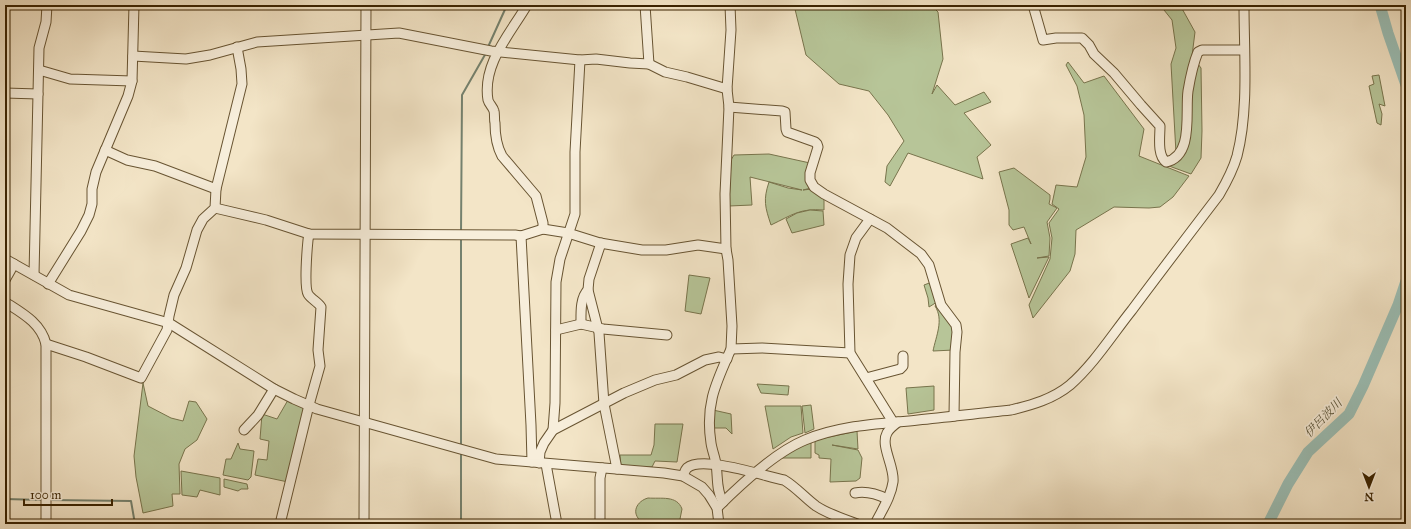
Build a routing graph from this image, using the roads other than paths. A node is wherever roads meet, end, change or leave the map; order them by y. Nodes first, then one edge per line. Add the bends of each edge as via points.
1 (47, 5) edge
2 (134, 5) edge
3 (366, 5) edge
4 (527, 5) edge
5 (645, 5) edge
6 (730, 5) edge
7 (1033, 5) edge
8 (1244, 5) edge
9 (366, 35) junction
10 (237, 47) junction
11 (491, 50) junction
12 (1244, 50) junction
13 (133, 56) junction
14 (580, 60) junction
15 (649, 64) junction
16 (38, 70) junction
17 (132, 82) junction
18 (728, 89) junction
19 (5, 93) edge
20 (38, 94) junction
21 (729, 107) junction
22 (105, 150) junction
23 (216, 189) junction
24 (215, 208) junction
25 (870, 219) junction
26 (543, 229) junction
27 (568, 233) junction
28 (309, 234) junction
29 (365, 235) junction
30 (521, 236) junction
31 (601, 243) junction
32 (726, 249) junction
33 (5, 259) edge
34 (14, 264) junction
35 (34, 275) junction
36 (5, 280) edge
37 (48, 284) junction
38 (588, 290) junction
39 (5, 302) edge
40 (169, 323) junction
41 (581, 324) junction
42 (597, 328) junction
43 (556, 330) junction
44 (667, 335) dead end
45 (46, 344) junction
46 (731, 349) junction
47 (850, 353) junction
48 (904, 356) dead end
49 (727, 359) junction
50 (866, 378) junction
51 (274, 389) junction
52 (604, 404) junction
53 (308, 405) junction
54 (954, 416) junction
55 (365, 422) junction
56 (895, 422) junction
57 (244, 430) dead end
58 (553, 430) junction
59 (539, 463) junction
60 (716, 463) junction
61 (602, 468) junction
62 (617, 469) junction
63 (755, 473) junction
64 (682, 476) junction
65 (855, 493) dead end
66 (887, 500) junction
67 (720, 505) junction
68 (46, 524) edge
69 (280, 524) edge
70 (364, 524) edge
71 (557, 524) edge
72 (600, 524) edge
73 (719, 524) edge
74 (857, 524) edge
75 (875, 524) edge

1 - 16 street via 46,22 39,48
2 - 13 street
3 - 9 street
4 - 11 street
5 - 15 street
6 - 18 street
7 - 12 street via 1043,40 1082,38 1160,126 1161,155 1166,162 1171,161 1184,147 1188,92 1198,52
8 - 12 street
9 - 10 street via 256,42
9 - 11 street via 399,33
9 - 29 street
10 - 13 street via 186,59
10 - 23 street via 242,84
11 - 14 street
11 - 26 street via 488,101 494,111 496,145 502,156 536,196
12 - 54 street via 1244,118 1229,178 1214,202 1086,369 1069,386 1030,406
13 - 17 street
14 - 15 street
14 - 27 street via 575,152 575,214
15 - 18 street via 665,72
16 - 17 street via 70,79
16 - 20 street
17 - 22 street
18 - 21 street
19 - 20 street
20 - 35 street
21 - 25 street via 785,112 788,132 818,144 810,173 814,187
21 - 32 street via 725,194
22 - 23 street via 127,160 155,166
22 - 37 street via 96,172 89,215
23 - 24 street
24 - 28 street via 266,220
24 - 40 street via 203,219 197,230 186,268 174,296
25 - 47 street via 856,238 850,256
25 - 54 street via 887,228 924,258 933,274 941,305 956,325
26 - 27 street
26 - 30 street
27 - 31 street
27 - 43 street via 556,282
28 - 29 street
28 - 53 street via 307,290 321,307 318,350 320,366
29 - 30 street
29 - 55 street
30 - 59 street via 531,425
31 - 32 street via 642,250 666,250 698,245
31 - 38 street via 588,279
32 - 46 street via 732,326
33 - 34 street
34 - 35 street
34 - 36 street
35 - 37 street
37 - 40 street via 70,295
38 - 41 street via 582,305
38 - 42 street
39 - 45 street via 30,319 39,329
40 - 45 street via 141,378
40 - 51 street
41 - 42 street
41 - 43 street
42 - 44 street
42 - 52 street
43 - 58 street
45 - 68 street
46 - 47 street via 762,348
46 - 49 street
47 - 50 street
48 - 50 street via 900,369
49 - 52 street via 718,357 704,360 676,375 656,380
49 - 60 street via 714,390 710,408 711,444
50 - 56 street
51 - 53 street
51 - 57 street via 258,415
52 - 58 street
52 - 62 street
53 - 55 street
53 - 69 street
54 - 56 street
55 - 59 street via 496,459
55 - 70 street
56 - 63 street via 824,433 784,452
56 - 66 street via 885,439 894,480
58 - 59 street via 540,452
59 - 61 street
59 - 71 street
60 - 63 street
60 - 64 street via 693,465 686,468
60 - 67 street
61 - 62 street
61 - 72 street
62 - 64 street
63 - 67 street
63 - 74 street via 784,480 817,507
64 - 67 street via 702,487
65 - 66 street via 864,491
66 - 75 street
67 - 73 street

